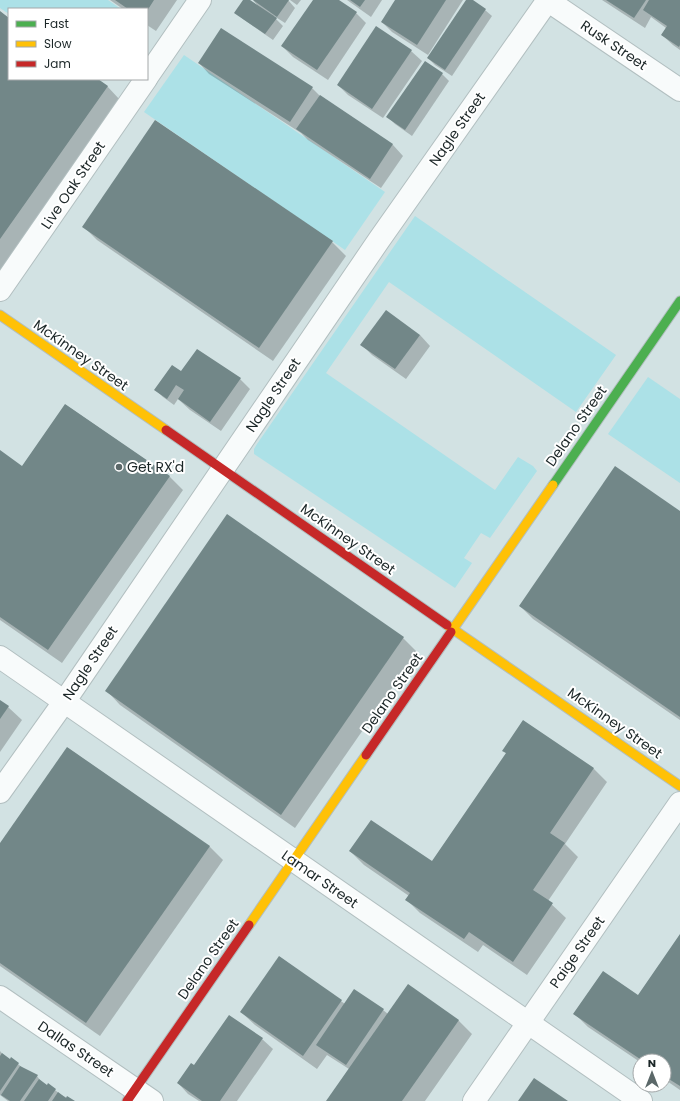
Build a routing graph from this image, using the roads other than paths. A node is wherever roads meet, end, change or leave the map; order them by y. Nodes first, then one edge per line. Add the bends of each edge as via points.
1 (200, 0) edge
2 (548, 0) edge
3 (148, 75) edge
4 (145, 80) edge
5 (680, 90) edge
6 (0, 290) edge
7 (680, 301) edge
8 (0, 315) edge
9 (222, 469) junction
10 (453, 628) junction
11 (0, 658) edge
12 (64, 702) junction
13 (680, 786) edge
14 (0, 792) edge
15 (680, 803) edge
16 (293, 860) junction
17 (0, 997) edge
18 (528, 1023) junction
19 (138, 1097) edge
20 (474, 1101) edge
21 (641, 1101) edge

1 - 3 street, Live Oak Street
2 - 5 street, Rusk Street
2 - 9 street, Nagle Street
4 - 6 street, Live Oak Street
7 - 10 street, Delano Street
8 - 9 street, McKinney Street
9 - 10 street, McKinney Street
9 - 12 street, Nagle Street
10 - 13 street, McKinney Street
10 - 16 street, Delano Street
11 - 12 street, Lamar Street
12 - 14 street, Nagle Street
12 - 16 street, Lamar Street
15 - 18 street, Paige Street
16 - 18 street, Lamar Street
16 - 19 street, Delano Street
17 - 19 street, Dallas Street
18 - 20 street, Paige Street
18 - 21 street, Lamar Street

